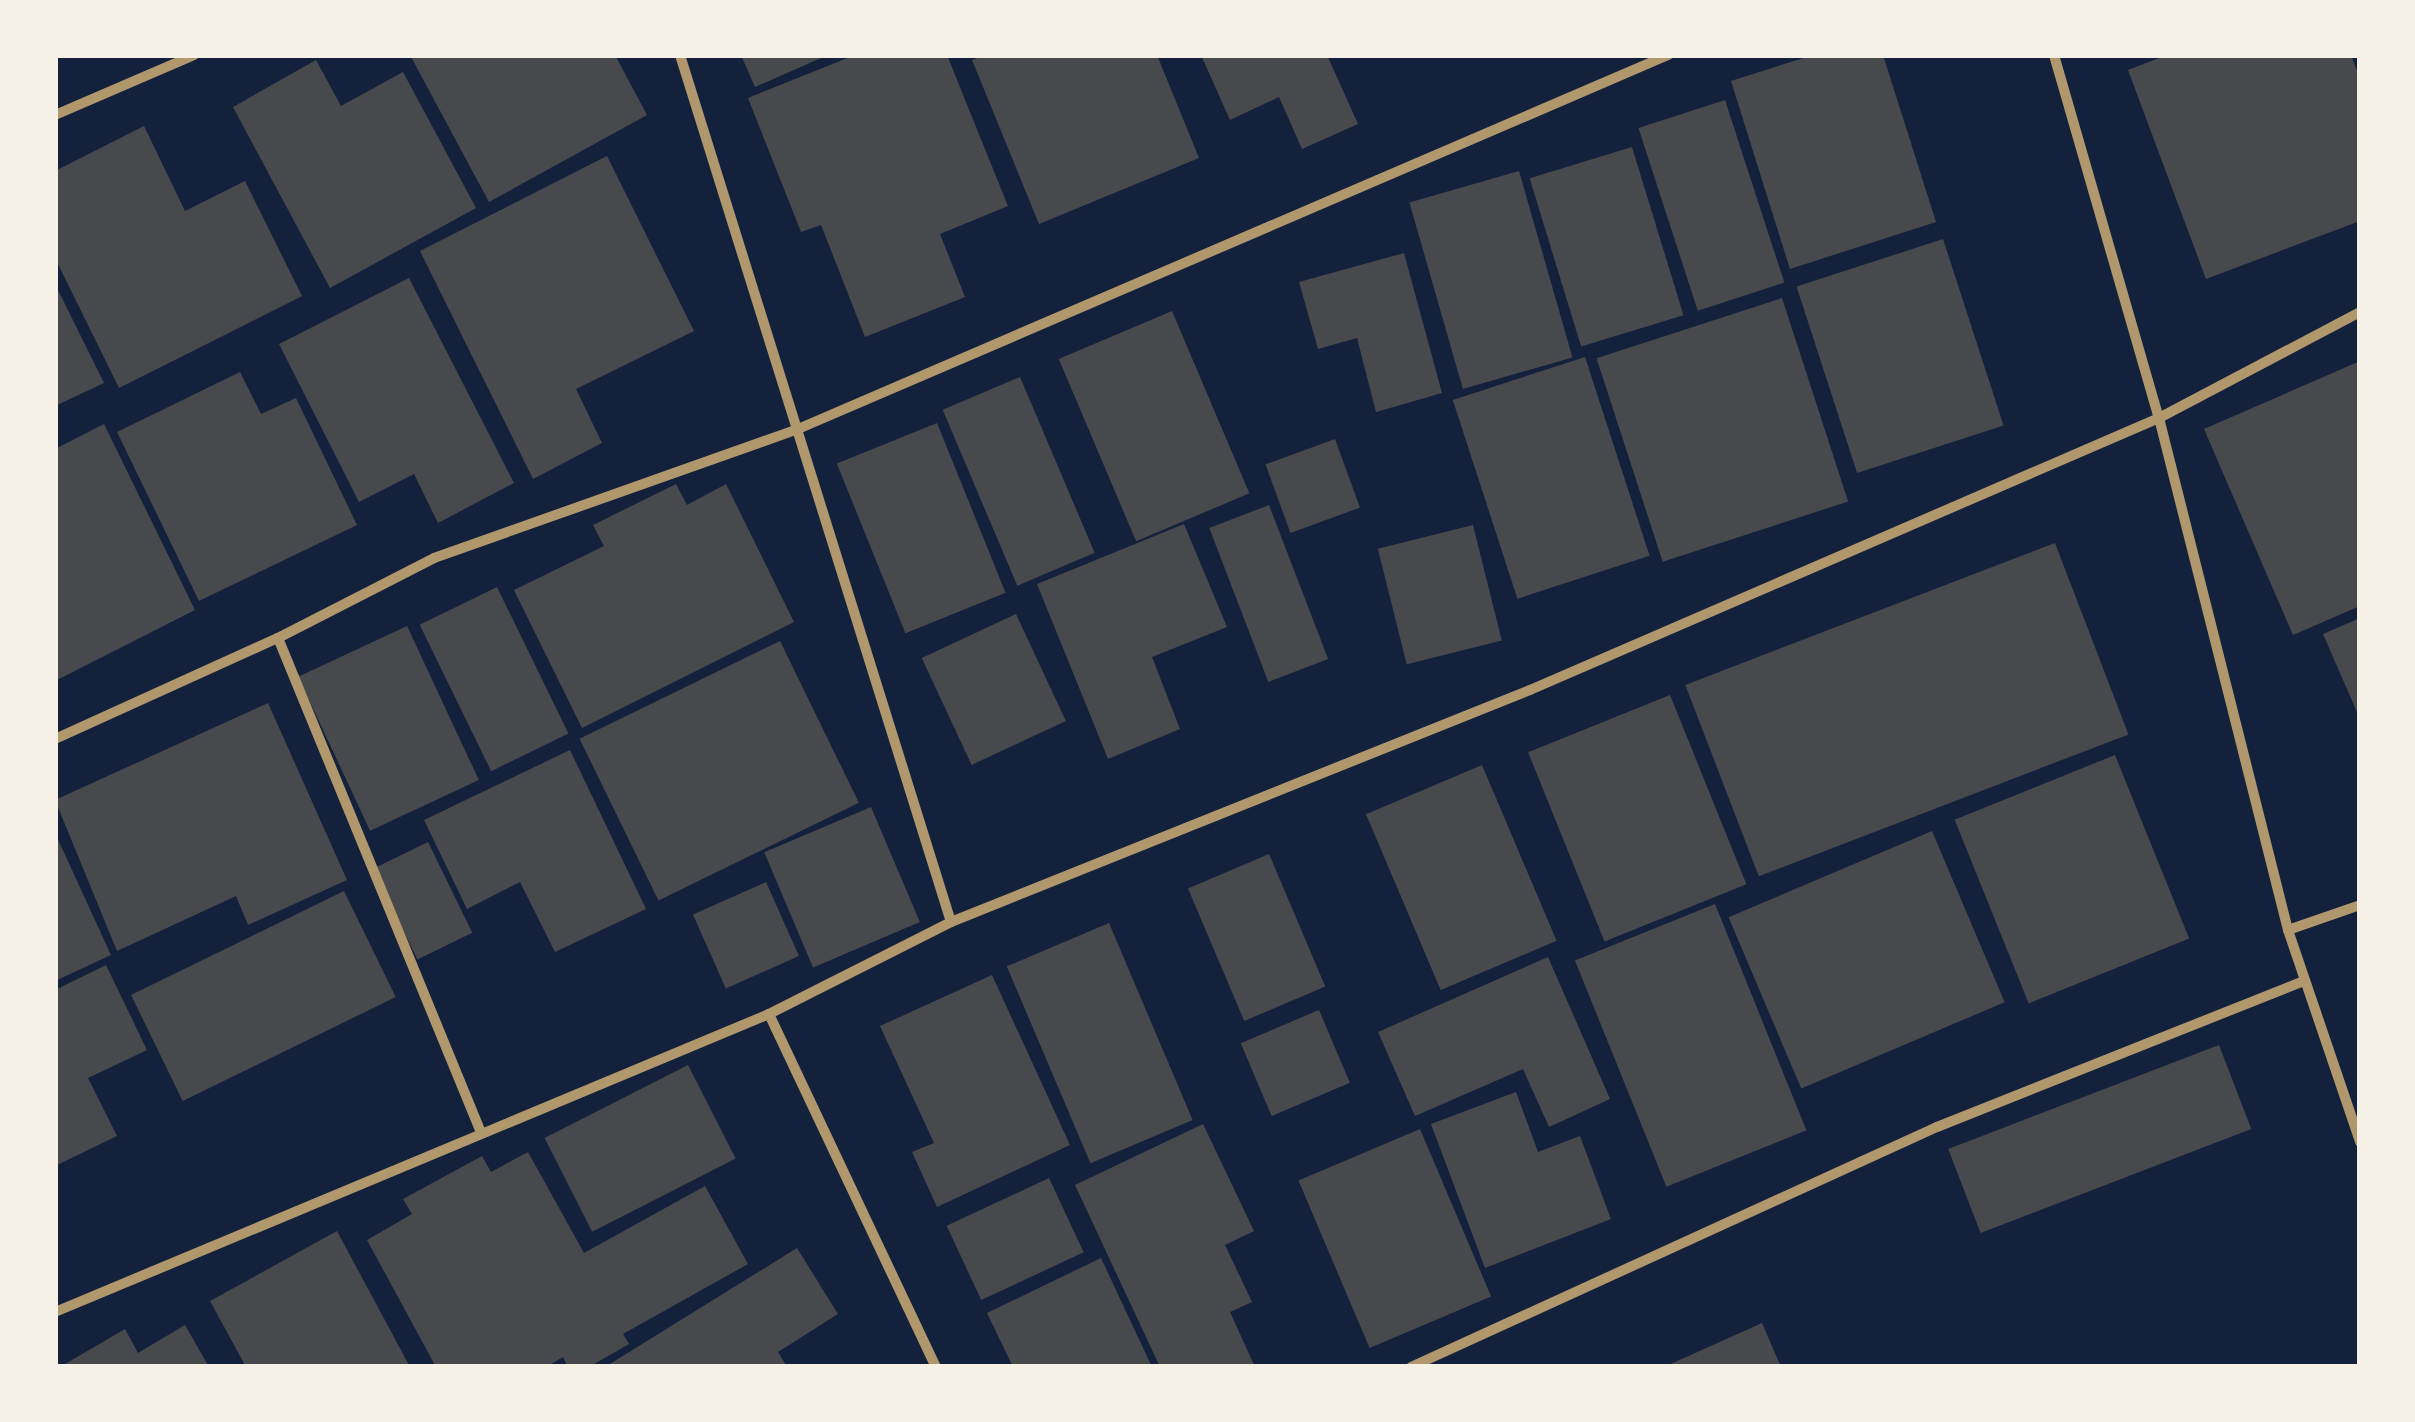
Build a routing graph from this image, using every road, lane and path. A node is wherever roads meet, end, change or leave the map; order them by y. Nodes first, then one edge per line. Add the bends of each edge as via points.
1 (194, 55) edge
2 (680, 55) edge
3 (1668, 55) edge
4 (2054, 55) edge
5 (55, 116) edge
6 (2360, 312) edge
7 (2159, 418) junction
8 (798, 429) junction
9 (278, 638) junction
10 (55, 739) edge
11 (2360, 904) edge
12 (951, 922) junction
13 (2288, 930) junction
14 (2303, 981) junction
15 (769, 1014) junction
16 (480, 1130) junction
17 (2360, 1142) edge
18 (55, 1312) edge
19 (936, 1367) edge
20 (1411, 1367) edge

1 - 5 street
2 - 8 street
3 - 8 street
4 - 7 street
6 - 7 street
7 - 12 street via 1530,690
7 - 13 street
8 - 9 street via 434,558
8 - 12 street
9 - 10 street
9 - 16 street
11 - 13 street
12 - 15 street
13 - 14 street
14 - 17 street
14 - 20 street via 1937,1126
15 - 16 street
15 - 19 street
16 - 18 street

